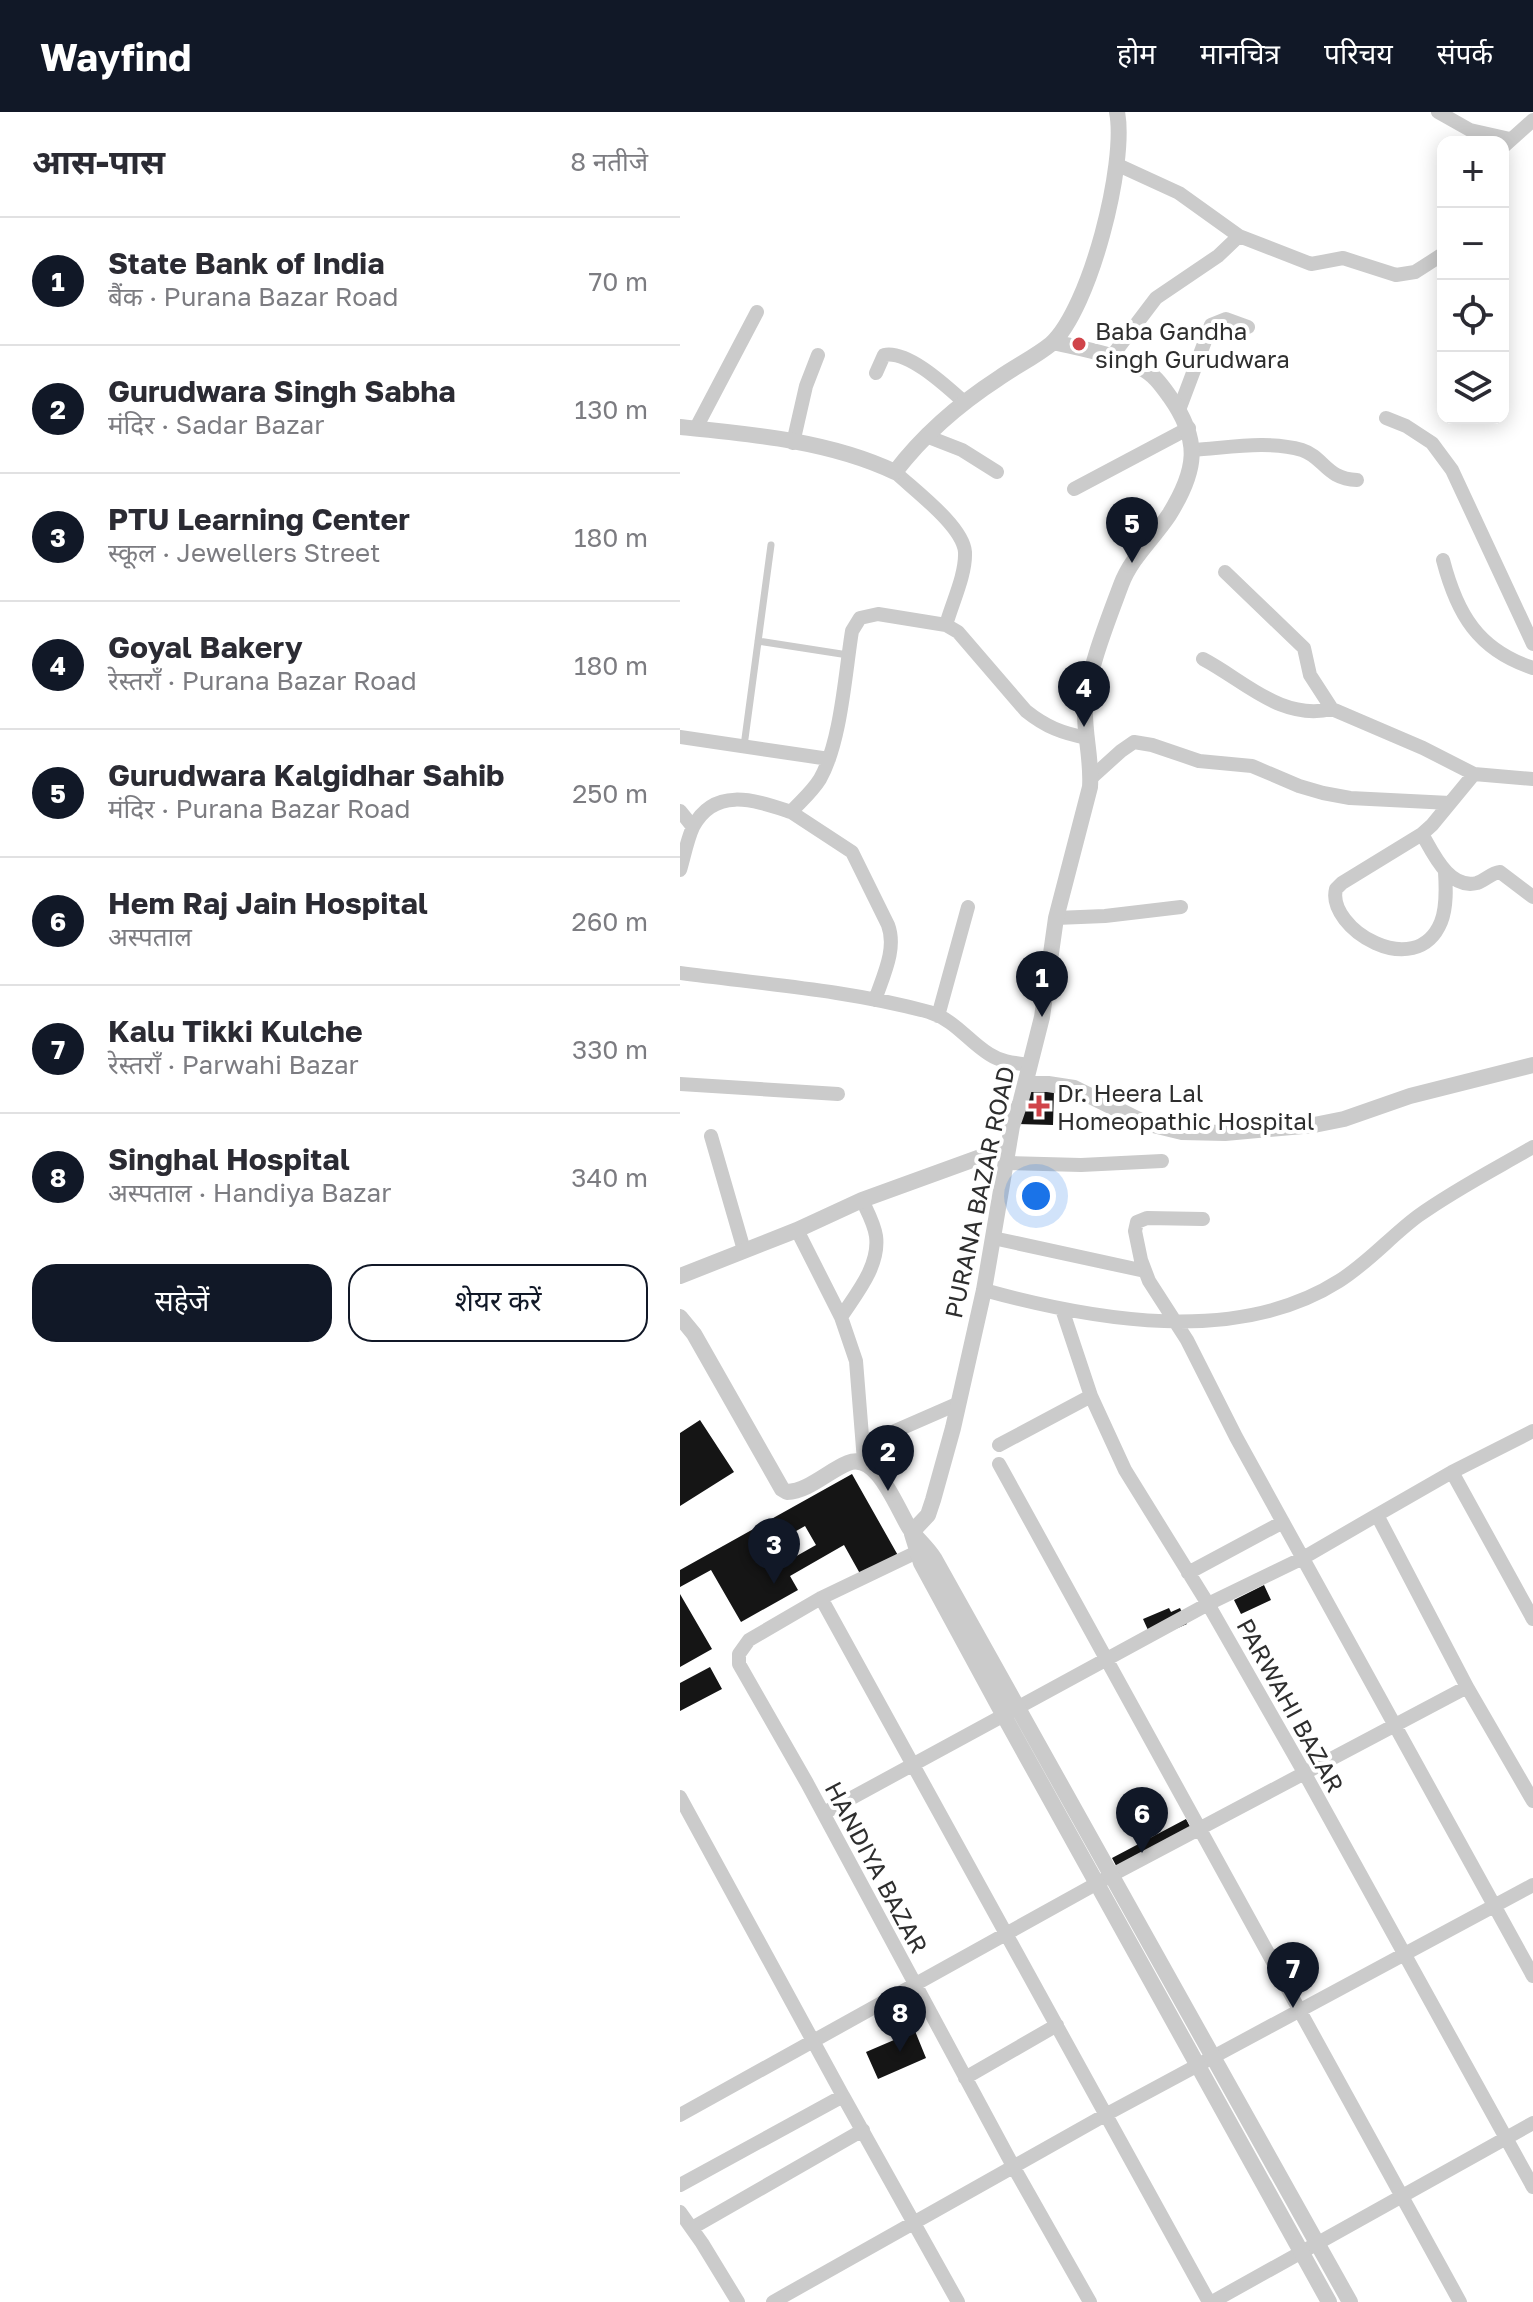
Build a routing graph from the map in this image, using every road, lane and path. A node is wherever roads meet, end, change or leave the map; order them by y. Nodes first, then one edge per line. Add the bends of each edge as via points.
1 (1117, 112) edge
2 (1438, 112) edge
3 (1533, 120) edge
4 (1487, 136) edge
5 (1509, 140) edge
6 (1118, 165) junction
7 (1239, 236) junction
8 (1437, 258) edge
9 (757, 312) dead end
10 (1248, 327) dead end
11 (1053, 342) junction
12 (818, 355) dead end
13 (1112, 356) junction
14 (876, 373) dead end
15 (964, 402) junction
16 (1179, 410) junction
17 (1386, 418) dead end
18 (688, 428) edge
19 (1189, 428) junction
20 (926, 436) junction
21 (793, 443) junction
22 (1193, 450) junction
23 (895, 472) junction
24 (997, 472) dead end
25 (1357, 480) dead end
26 (1074, 489) dead end
27 (771, 545) dead end
28 (1443, 560) dead end
29 (1225, 572) dead end
30 (946, 625) junction
31 (758, 641) junction
32 (1533, 644) edge
33 (848, 655) junction
34 (1203, 659) dead end
35 (1533, 668) edge
36 (1332, 709) junction
37 (680, 737) edge
38 (1087, 738) junction
39 (744, 746) junction
40 (829, 759) junction
41 (1474, 774) junction
42 (1090, 779) junction
43 (1533, 779) edge
44 (1450, 803) junction
45 (680, 811) edge
46 (791, 812) junction
47 (693, 827) junction
48 (1422, 834) junction
49 (680, 870) edge
50 (1445, 872) junction
51 (1533, 897) edge
52 (968, 907) dead end
53 (1181, 907) dead end
54 (1056, 918) junction
55 (680, 973) edge
56 (875, 1000) junction
57 (938, 1016) junction
58 (1030, 1065) junction
59 (1533, 1065) edge
60 (680, 1084) edge
61 (1025, 1084) junction
62 (838, 1094) dead end
63 (711, 1136) dead end
64 (1533, 1147) edge
65 (1006, 1155) junction
66 (1162, 1161) dead end
67 (862, 1200) junction
68 (1203, 1219) dead end
69 (797, 1230) junction
70 (993, 1238) junction
71 (744, 1250) junction
72 (1145, 1271) junction
73 (680, 1276) edge
74 (984, 1290) junction
75 (1062, 1309) junction
76 (680, 1317) edge
77 (841, 1317) junction
78 (1175, 1320) junction
79 (1091, 1396) junction
80 (957, 1404) junction
81 (1533, 1431) edge
82 (999, 1445) dead end
83 (863, 1453) junction
84 (999, 1464) dead end
85 (1452, 1472) junction
86 (1377, 1515) junction
87 (1283, 1522) junction
88 (912, 1532) junction
89 (917, 1552) junction
90 (1303, 1558) junction
91 (1188, 1573) junction
92 (821, 1598) junction
93 (1208, 1604) junction
94 (1533, 1619) edge
95 (1108, 1661) junction
96 (1467, 1687) junction
97 (1011, 1713) junction
98 (1394, 1724) junction
99 (914, 1765) junction
100 (1305, 1774) junction
101 (680, 1797) edge
102 (1533, 1801) edge
103 (824, 1813) junction
104 (1200, 1830) junction
105 (1105, 1879) junction
106 (1533, 1885) edge
107 (1495, 1906) junction
108 (1007, 1935) junction
109 (1404, 1955) junction
110 (1533, 1976) edge
111 (916, 1986) junction
112 (1301, 2010) junction
113 (1057, 2025) junction
114 (813, 2043) junction
115 (1215, 2057) junction
116 (1198, 2066) junction
117 (965, 2078) junction
118 (843, 2096) junction
119 (1107, 2114) junction
120 (680, 2115) edge
121 (1533, 2123) edge
122 (863, 2130) junction
123 (1506, 2138) junction
124 (1013, 2166) junction
125 (680, 2185) edge
126 (1533, 2187) edge
127 (1400, 2196) junction
128 (680, 2212) edge
129 (913, 2224) junction
130 (692, 2228) junction
131 (1318, 2244) junction
132 (1302, 2253) junction
133 (738, 2302) edge
134 (773, 2302) edge
135 (958, 2302) edge
136 (1090, 2302) edge
137 (1210, 2302) edge
138 (1329, 2302) edge
139 (1350, 2302) edge
140 (1460, 2302) edge

1 - 6 street
2 - 4 street
3 - 5 street
6 - 7 street via 1179,193
6 - 11 street via 1088,277
7 - 8 street via 1311,264 1343,258 1396,275 1415,272
7 - 13 street via 1156,298
9 - 18 street
10 - 16 street via 1226,319 1211,325
11 - 13 street, PURANA BAZAR ROAD
11 - 15 street
12 - 21 street
13 - 16 street, PURANA BAZAR ROAD via 1144,369
14 - 15 street via 884,355 893,354 929,373
15 - 20 street
16 - 19 street, PURANA BAZAR ROAD
17 - 32 street via 1432,443 1452,470
18 - 21 street
19 - 22 street, PURANA BAZAR ROAD
19 - 26 street
20 - 23 street
20 - 24 street
21 - 23 street via 867,459
22 - 25 street via 1303,450 1331,473
22 - 38 street, PURANA BAZAR ROAD via 1174,505 1122,583 1087,691
23 - 30 street via 961,537 964,562
27 - 31 lane
28 - 35 street via 1456,603 1484,642
29 - 36 street via 1304,648 1310,675
30 - 33 street via 869,614 855,623
30 - 38 street via 1038,721
31 - 33 lane
31 - 39 lane
33 - 40 street
34 - 36 street via 1280,705 1309,712
36 - 41 street
37 - 39 street
38 - 42 street, PURANA BAZAR ROAD
39 - 40 street
40 - 46 street via 812,791
41 - 43 street
41 - 44 street
42 - 44 street via 1134,742 1199,761 1252,766 1323,793
42 - 54 street, PURANA BAZAR ROAD
44 - 48 street
45 - 47 street
46 - 47 street via 754,800 724,800
46 - 56 street via 852,852 888,925 890,954
47 - 49 street
48 - 50 street
48 - 50 street via 1336,889 1339,910 1358,932 1382,947 1414,948 1441,922
50 - 51 street via 1470,883 1500,872
52 - 57 street
53 - 54 street
54 - 58 street, PURANA BAZAR ROAD
55 - 56 street
56 - 57 street
57 - 58 street via 989,1054
58 - 61 street, PURANA BAZAR ROAD
59 - 61 street via 1344,1119 1225,1133 1182,1132 1145,1123 1074,1088
60 - 62 street
61 - 65 street, PURANA BAZAR ROAD
63 - 71 street
64 - 78 street via 1434,1205 1339,1281 1311,1296 1236,1317
65 - 66 street via 1081,1165
65 - 67 street
65 - 70 street, PURANA BAZAR ROAD
67 - 69 street
67 - 77 street via 876,1233 875,1255
68 - 72 street via 1137,1222
69 - 71 street
69 - 77 street
70 - 72 street
70 - 74 street, PURANA BAZAR ROAD
71 - 73 street
72 - 78 street
74 - 75 street
74 - 80 street, PURANA BAZAR ROAD
75 - 78 street
75 - 79 street, PARWAHI BAZAR
76 - 83 street via 782,1489 799,1490
77 - 83 street via 856,1361
78 - 87 street
79 - 82 street
79 - 91 street, PARWAHI BAZAR via 1125,1470
80 - 83 street
80 - 88 street, PURANA BAZAR ROAD via 933,1500
81 - 85 street
83 - 88 street
84 - 95 street
85 - 86 street
85 - 94 street
86 - 90 street
86 - 96 street
87 - 90 street
87 - 91 street
88 - 89 street
88 - 97 street via 934,1558
89 - 92 street
89 - 97 street
90 - 93 street
90 - 98 street
91 - 93 street, PARWAHI BAZAR
92 - 99 street
92 - 103 street, HANDIYA BAZAR via 749,1640 739,1664
93 - 95 street
93 - 100 street, PARWAHI BAZAR
95 - 97 street
95 - 104 street
96 - 98 street
96 - 102 street
97 - 99 street
97 - 105 street
98 - 100 street
98 - 107 street
99 - 103 street
99 - 108 street
100 - 104 street
100 - 109 street, PARWAHI BAZAR
101 - 114 street
103 - 111 street, HANDIYA BAZAR
104 - 105 street
104 - 112 street
105 - 108 street
105 - 115 street
105 - 116 street
106 - 107 street
107 - 109 street
107 - 110 street
108 - 111 street
108 - 113 street
109 - 112 street
109 - 123 street, PARWAHI BAZAR
111 - 114 street
111 - 117 street, HANDIYA BAZAR
112 - 115 street
112 - 127 street
113 - 117 street
113 - 119 street
114 - 118 street
114 - 120 street
115 - 116 street
115 - 131 street
116 - 119 street
116 - 132 street
117 - 124 street, HANDIYA BAZAR
118 - 122 street
118 - 125 street
119 - 124 street
119 - 137 street
121 - 123 street
122 - 129 street
122 - 130 street
123 - 126 street, PARWAHI BAZAR
123 - 127 street
124 - 129 street
124 - 136 street, HANDIYA BAZAR
127 - 131 street
127 - 140 street
128 - 130 street
129 - 134 street
129 - 135 street
130 - 133 street
131 - 132 street
131 - 139 street
132 - 137 street
132 - 138 street

